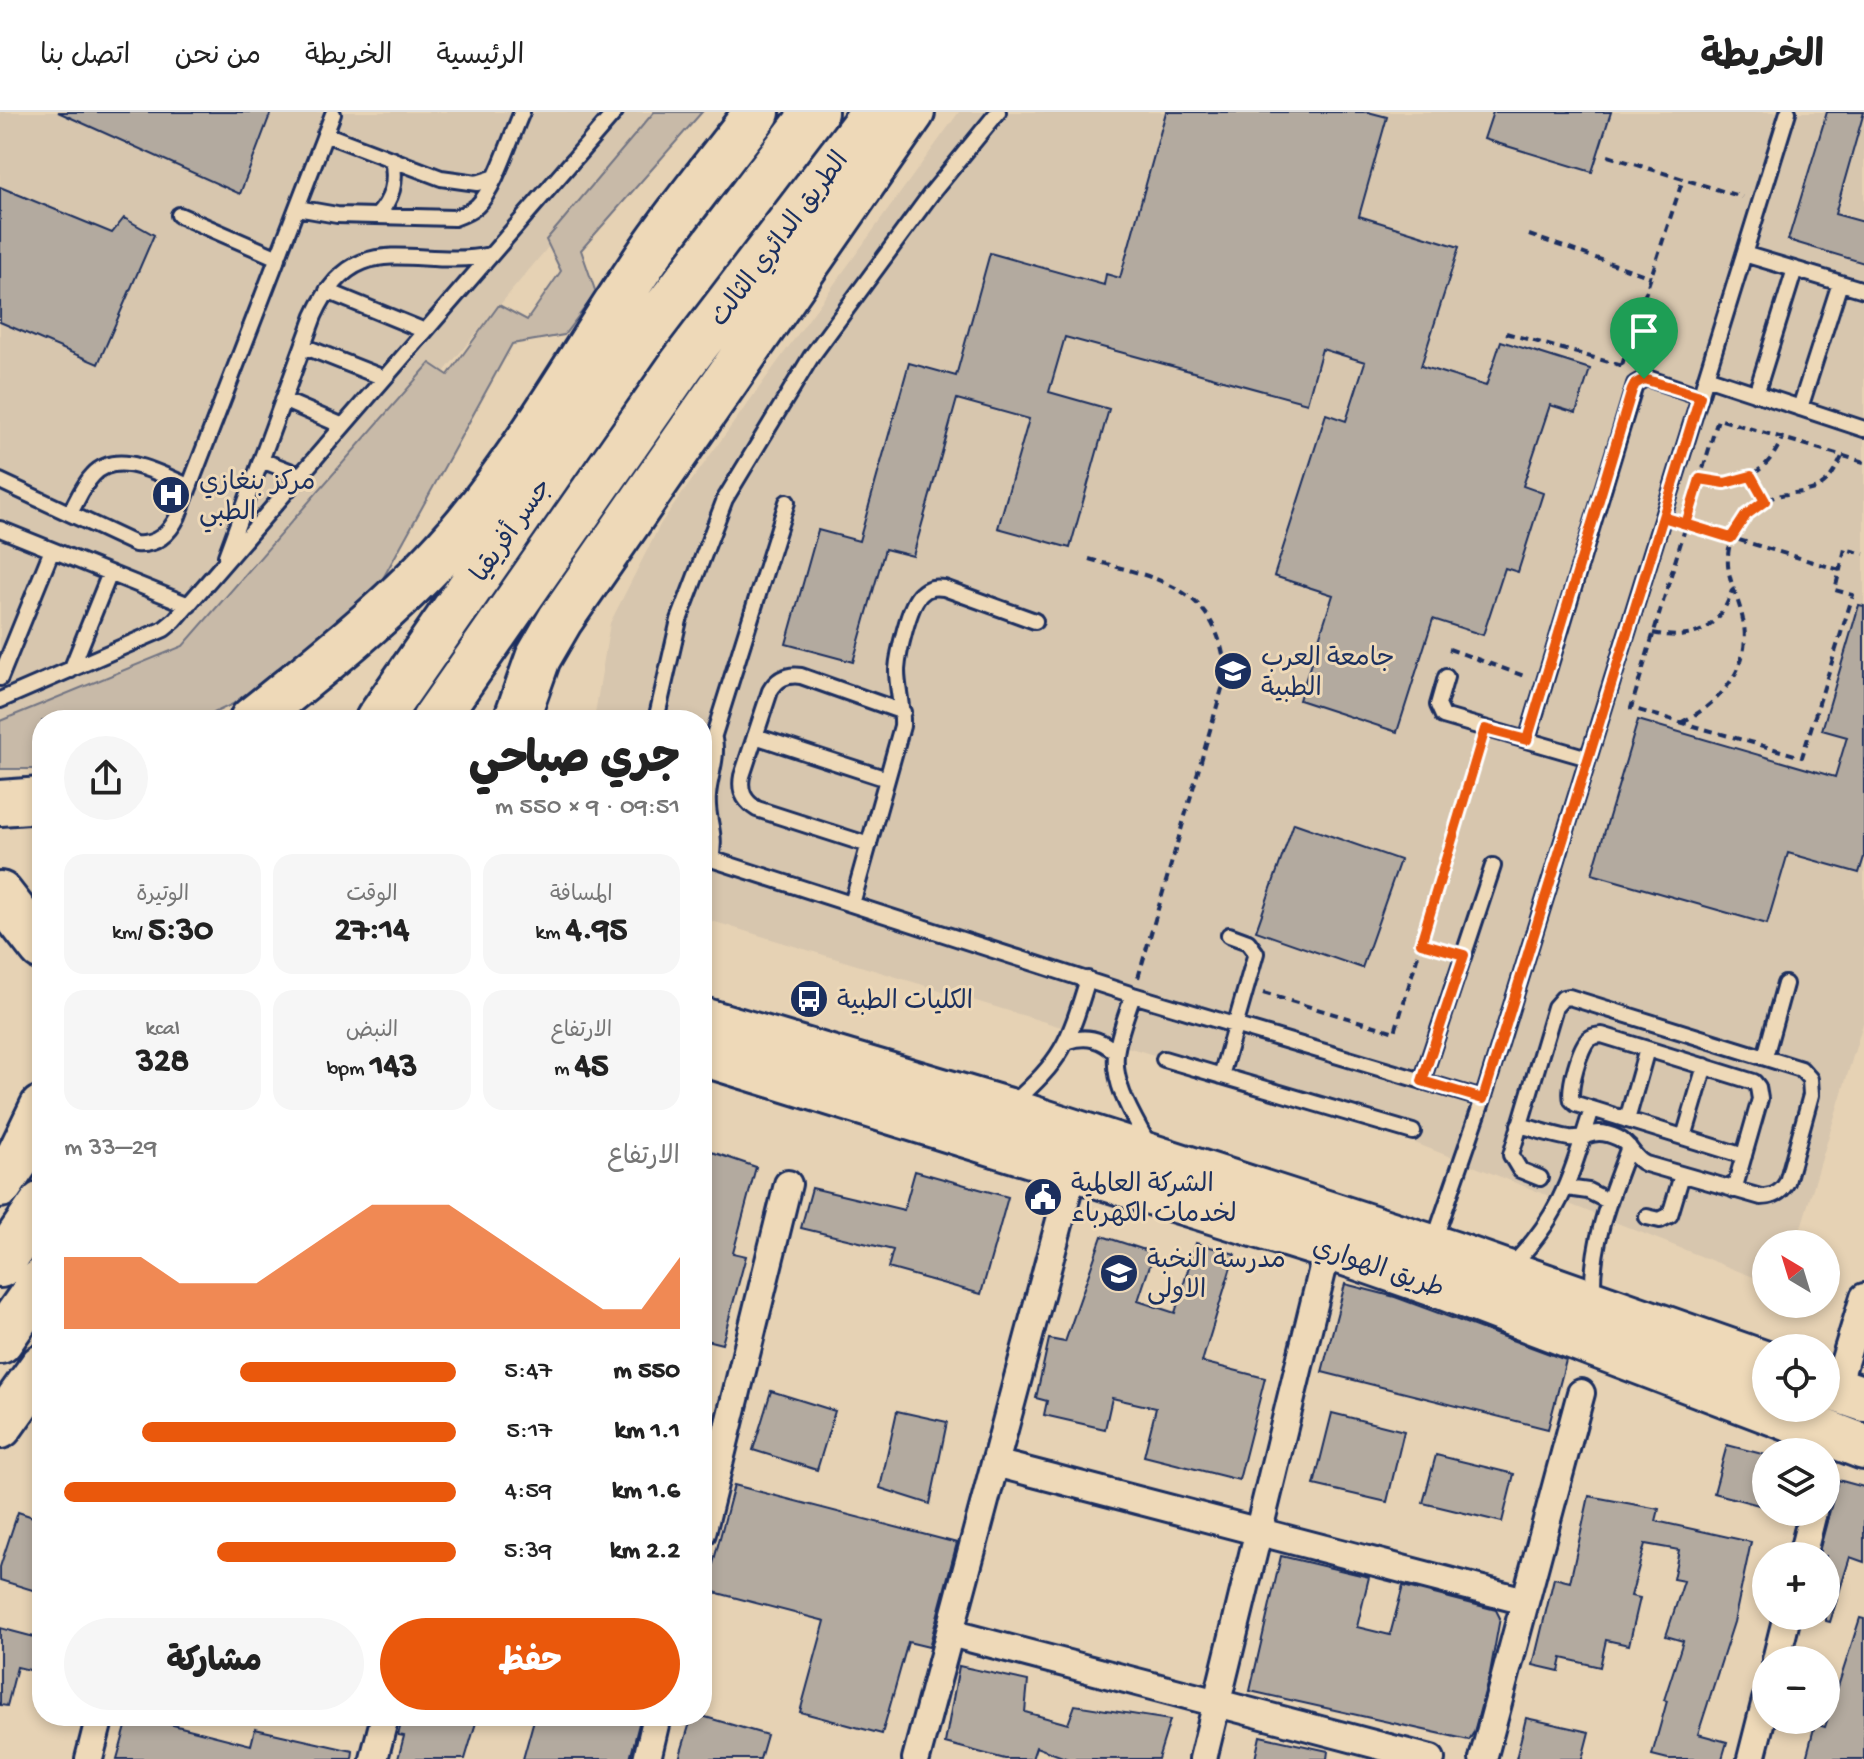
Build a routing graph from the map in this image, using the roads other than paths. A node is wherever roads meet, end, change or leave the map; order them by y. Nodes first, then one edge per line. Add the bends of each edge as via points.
1 (522, 112) edge
2 (615, 112) edge
3 (757, 112) edge
4 (815, 112) edge
5 (874, 112) edge
6 (912, 112) edge
7 (998, 112) edge
8 (1788, 112) edge
9 (333, 114) dead end
10 (325, 134) junction
11 (392, 159) junction
12 (493, 178) junction
13 (297, 208) junction
14 (179, 215) dead end
15 (377, 216) junction
16 (1744, 254) junction
17 (490, 255) junction
18 (278, 258) junction
19 (1795, 269) junction
20 (1840, 283) junction
21 (1864, 290) edge
22 (327, 291) junction
23 (425, 331) junction
24 (643, 338) joint
25 (303, 346) junction
26 (682, 364) joint
27 (1706, 377) junction
28 (384, 378) junction
29 (1756, 394) junction
30 (1700, 396) junction
31 (283, 400) junction
32 (1800, 408) junction
33 (343, 426) junction
34 (1863, 426) edge
35 (261, 460) junction
36 (300, 475) junction
37 (0, 481) edge
38 (189, 486) junction
39 (787, 502) dead end
40 (70, 513) junction
41 (0, 529) edge
42 (52, 550) junction
43 (223, 564) junction
44 (110, 573) junction
45 (189, 605) junction
46 (1035, 621) dead end
47 (71, 670) junction
48 (1446, 677) dead end
49 (0, 678) edge
50 (0, 700) edge
51 (264, 710) edge
52 (385, 710) edge
53 (441, 710) edge
54 (520, 710) edge
55 (658, 710) edge
56 (903, 712) junction
57 (714, 735) junction
58 (755, 736) junction
59 (712, 740) edge
60 (1527, 740) junction
61 (1588, 758) junction
62 (712, 771) edge
63 (887, 779) junction
64 (32, 801) edge
65 (0, 803) edge
66 (869, 845) junction
67 (712, 860) edge
68 (1493, 866) dead end
69 (0, 894) edge
70 (852, 904) junction
71 (32, 935) edge
72 (1229, 935) dead end
73 (1088, 979) junction
74 (1785, 984) dead end
75 (1133, 995) junction
76 (712, 1023) edge
77 (1236, 1026) junction
78 (1068, 1041) junction
79 (1647, 1049) junction
80 (1116, 1053) junction
81 (712, 1056) edge
82 (1765, 1057) junction
83 (1164, 1059) dead end
84 (1705, 1066) junction
85 (1221, 1076) junction
86 (1422, 1081) junction
87 (1483, 1099) junction
88 (1592, 1109) junction
89 (1006, 1110) junction
90 (1627, 1120) junction
91 (1519, 1125) junction
92 (32, 1129) edge
93 (1413, 1132) dead end
94 (1584, 1135) junction
95 (1684, 1137) junction
96 (1629, 1147) junction
97 (1744, 1156) junction
98 (1156, 1159) junction
99 (1074, 1168) junction
100 (1682, 1175) junction
101 (1540, 1178) dead end
102 (788, 1184) dead end
103 (0, 1185) edge
104 (1567, 1188) junction
105 (1734, 1190) junction
106 (1608, 1201) junction
107 (1647, 1217) dead end
108 (32, 1219) edge
109 (1328, 1247) junction
110 (1432, 1247) junction
111 (0, 1265) edge
112 (1507, 1271) junction
113 (32, 1295) edge
114 (1864, 1297) edge
115 (1593, 1301) junction
116 (0, 1341) edge
117 (1752, 1359) edge
118 (32, 1381) edge
119 (1842, 1391) edge
120 (1581, 1393) dead end
121 (0, 1426) edge
122 (1864, 1447) edge
123 (995, 1463) junction
124 (712, 1492) edge
125 (1260, 1532) junction
126 (1525, 1601) junction
127 (950, 1633) junction
128 (1218, 1703) junction
129 (97, 1726) edge
130 (382, 1726) edge
131 (655, 1726) edge
132 (1757, 1734) edge
133 (89, 1759) edge
134 (374, 1759) edge
135 (647, 1759) edge
136 (916, 1759) edge
137 (1203, 1759) edge
138 (1431, 1759) edge
139 (1483, 1759) edge
140 (1751, 1759) edge

1 - 12 lane
2 - 17 lane
3 - 51 highway via 655,245 467,524 350,639
4 - 24 highway, الطريق الدائري الثالث
5 - 26 highway, الطريق الدائري الثالث
6 - 54 highway via 560,620 538,658
7 - 55 lane via 811,357 725,499 679,620
8 - 16 lane
9 - 10 lane
10 - 11 lane
10 - 13 lane
11 - 12 lane via 461,182
11 - 15 lane via 393,189
12 - 15 lane via 479,204 454,218
13 - 15 lane
13 - 18 lane
14 - 18 lane
16 - 19 lane
16 - 27 lane
17 - 22 lane via 383,256 350,267
17 - 23 lane
18 - 38 lane
19 - 20 lane
19 - 29 lane
20 - 21 lane
20 - 32 lane
22 - 23 lane
22 - 25 lane
23 - 28 lane
24 - 52 highway, جسر أفريقيا
25 - 28 lane
25 - 31 lane
26 - 53 highway, جسر أفريقيا
27 - 29 lane
27 - 30 lane
28 - 33 lane
29 - 32 lane
30 - 60 lane via 1650,379 1640,380 1632,390
30 - 61 lane
31 - 33 lane
31 - 35 lane
32 - 34 lane
33 - 36 lane
35 - 36 lane
35 - 43 lane
36 - 43 lane
37 - 40 lane
38 - 40 lane via 132,465 112,464 94,474
38 - 40 lane via 173,526 144,545
39 - 57 lane
41 - 42 lane
42 - 44 lane
42 - 49 lane
43 - 45 lane
44 - 45 lane
44 - 47 lane
45 - 47 lane via 164,629
46 - 56 lane via 944,588 922,593 899,654
47 - 50 lane
48 - 60 lane via 1439,711
56 - 58 lane via 787,675 770,691
56 - 63 lane
57 - 59 lane
57 - 62 lane
58 - 63 lane
58 - 66 lane via 741,783 750,805
60 - 61 lane
61 - 87 lane
63 - 66 lane
64 - 65 highway
66 - 70 lane
67 - 70 lane
68 - 86 lane
69 - 71 highway
70 - 73 lane
72 - 77 lane via 1248,942 1256,953
73 - 75 lane
73 - 78 lane
74 - 82 lane
75 - 77 lane
75 - 80 lane
76 - 89 highway, طريق الهواري
77 - 85 lane
77 - 86 lane
78 - 80 lane via 1099,1040
78 - 89 lane via 1049,1071
79 - 84 lane
79 - 88 lane via 1602,1035 1586,1042 1570,1094 1576,1104
79 - 90 lane
80 - 98 lane via 1119,1083
81 - 99 highway, طريق الهواري
82 - 91 lane via 1563,998 1555,1007
82 - 105 lane via 1801,1069 1810,1079 1811,1095 1783,1189 1769,1197
83 - 85 lane
84 - 95 lane
84 - 97 lane via 1758,1087 1760,1099
85 - 93 lane
86 - 87 lane
87 - 110 lane
88 - 90 lane
88 - 94 lane
89 - 98 highway, طريق الهواري
90 - 95 lane
91 - 94 lane via 1571,1138
91 - 101 lane via 1512,1161
92 - 103 highway
94 - 96 lane via 1598,1132
94 - 104 lane
95 - 97 lane
96 - 100 lane via 1640,1162
96 - 106 lane
97 - 105 lane
98 - 110 highway, طريق الهواري
99 - 109 highway, طريق الهواري
99 - 123 street
100 - 105 lane
100 - 107 lane via 1670,1215 1660,1220
102 - 124 street
104 - 106 lane
104 - 112 lane via 1542,1231
106 - 115 lane via 1593,1258
108 - 111 highway
109 - 122 highway, طريق الهواري
109 - 125 street
110 - 112 highway, طريق الهواري
112 - 115 highway, طريق الهواري
113 - 116 highway
114 - 119 street
115 - 117 highway, طريق الهواري
118 - 121 highway
120 - 126 street
123 - 125 street
123 - 127 street
125 - 126 street
125 - 128 street
126 - 139 street
127 - 128 street
127 - 136 street
128 - 137 street
128 - 138 street
129 - 133 street
130 - 134 street
131 - 135 street
132 - 140 street

